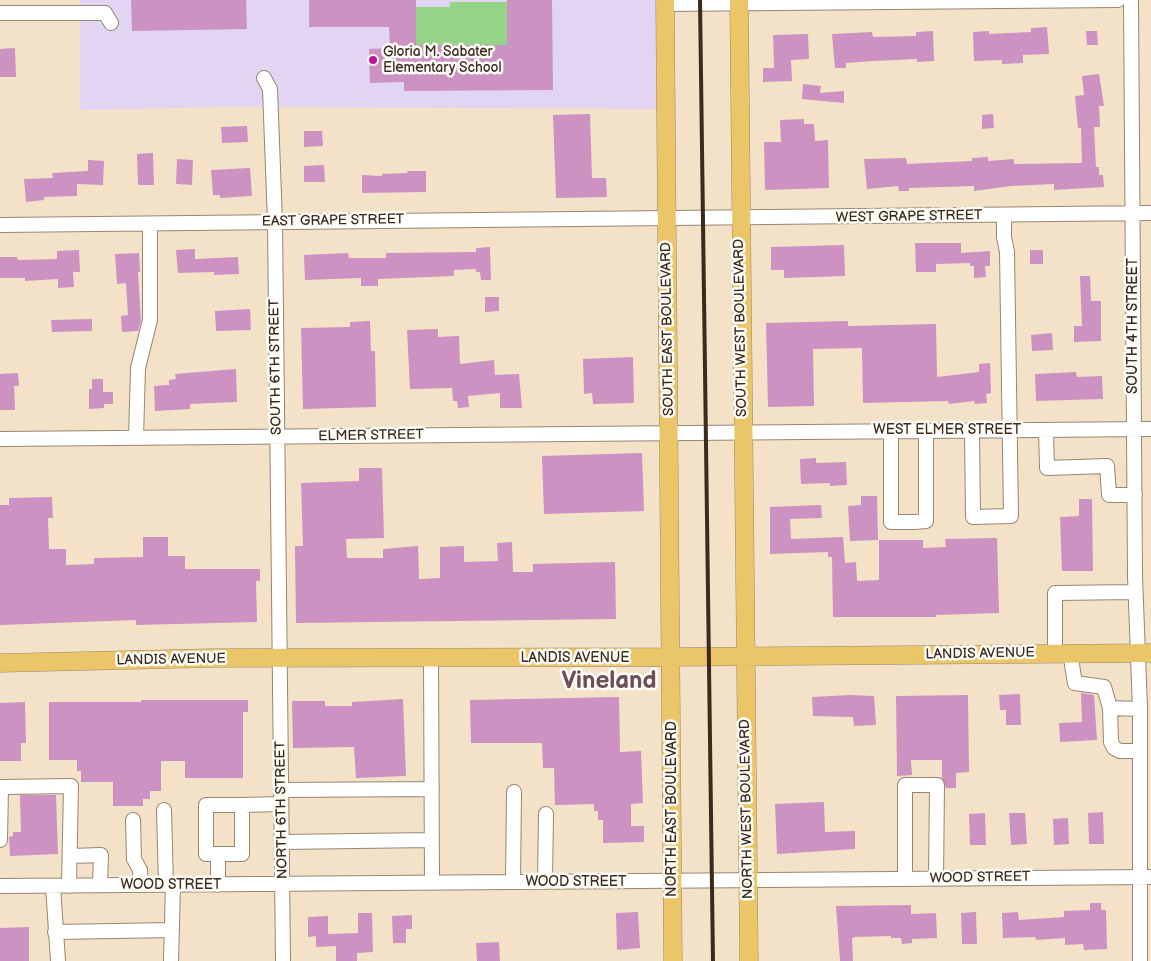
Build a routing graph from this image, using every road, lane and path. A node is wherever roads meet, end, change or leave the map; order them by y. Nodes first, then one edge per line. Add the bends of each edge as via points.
1 (1118, 0) edge
2 (1131, 0) edge
3 (665, 2) edge
4 (739, 2) edge
5 (0, 13) edge
6 (111, 23) dead end
7 (264, 78) dead end
8 (1132, 214) junction
9 (1151, 214) edge
10 (1004, 215) junction
11 (667, 219) junction
12 (740, 219) junction
13 (275, 222) junction
14 (150, 224) junction
15 (0, 225) edge
16 (1134, 429) junction
17 (1151, 429) edge
18 (891, 430) junction
19 (926, 430) junction
20 (972, 430) junction
21 (1008, 430) junction
22 (1046, 430) junction
23 (742, 432) junction
24 (669, 433) junction
25 (277, 437) junction
26 (136, 438) junction
27 (0, 439) edge
28 (1134, 495) junction
29 (1135, 592) junction
30 (1062, 653) junction
31 (1144, 653) edge
32 (671, 657) junction
33 (745, 657) junction
34 (280, 658) junction
35 (431, 658) junction
36 (0, 663) edge
37 (1110, 708) junction
38 (1140, 709) junction
39 (1140, 751) junction
40 (432, 789) junction
41 (514, 792) dead end
42 (281, 797) junction
43 (242, 805) junction
44 (164, 810) dead end
45 (1145, 811) edge
46 (546, 814) dead end
47 (133, 820) dead end
48 (0, 840) edge
49 (432, 840) junction
50 (282, 842) junction
51 (218, 854) junction
52 (70, 856) junction
53 (1146, 877) edge
54 (905, 878) junction
55 (936, 878) junction
56 (748, 880) junction
57 (673, 881) junction
58 (513, 882) junction
59 (545, 882) junction
60 (432, 883) junction
61 (282, 884) junction
62 (141, 885) junction
63 (170, 885) junction
64 (218, 885) junction
65 (0, 886) edge
66 (53, 886) junction
67 (69, 886) junction
68 (100, 886) junction
69 (172, 930) junction
70 (55, 932) junction
71 (58, 961) edge
72 (171, 961) edge
73 (283, 961) edge
74 (673, 961) edge
75 (749, 961) edge
76 (1140, 961) edge

1 - 4 street
2 - 8 street, SOUTH 4TH STREET
3 - 4 street
3 - 11 main road, SOUTH EAST BOULEVARD
4 - 12 main road, SOUTH WEST BOULEVARD
5 - 6 street via 105,13
7 - 13 street, SOUTH 6TH STREET via 270,90
8 - 9 street, WEST GRAPE STREET
8 - 10 street, WEST GRAPE STREET
8 - 16 street, SOUTH 4TH STREET
10 - 12 street, WEST GRAPE STREET
10 - 21 street
11 - 12 street, WEST GRAPE STREET
11 - 13 street, EAST GRAPE STREET
11 - 24 main road, SOUTH EAST BOULEVARD
12 - 23 main road, SOUTH WEST BOULEVARD
13 - 14 street, EAST GRAPE STREET
13 - 25 street, SOUTH 6TH STREET
14 - 15 street, EAST GRAPE STREET
14 - 26 street via 150,320 138,368
16 - 17 street, WEST ELMER STREET
16 - 22 street, WEST ELMER STREET
16 - 28 street, SOUTH 4TH STREET
18 - 19 street, WEST ELMER STREET
18 - 19 street via 891,522 926,521
18 - 23 street, WEST ELMER STREET
19 - 20 street, WEST ELMER STREET
20 - 21 street, WEST ELMER STREET
20 - 21 street via 973,516 1010,516
21 - 22 street, WEST ELMER STREET
22 - 28 street via 1047,468 1107,466 1109,495
23 - 24 street, ELMER STREET
23 - 33 main road, SOUTH WEST BOULEVARD
24 - 25 street, ELMER STREET
24 - 32 main road, SOUTH EAST BOULEVARD
25 - 26 street, ELMER STREET
25 - 34 street, SOUTH 6TH STREET
26 - 27 street, ELMER STREET
28 - 29 street, SOUTH 4TH STREET
29 - 30 street via 1055,592
29 - 31 street, SOUTH 4TH STREET
30 - 31 main road, LANDIS AVENUE
30 - 33 main road, LANDIS AVENUE
30 - 37 street via 1075,683 1104,687
31 - 38 street, SOUTH 4TH STREET
32 - 33 main road, LANDIS AVENUE
32 - 35 main road, LANDIS AVENUE
32 - 57 main road, NORTH EAST BOULEVARD
33 - 56 main road, NORTH WEST BOULEVARD
34 - 35 main road, LANDIS AVENUE
34 - 36 main road, LANDIS AVENUE
34 - 42 street, NORTH 6TH STREET
35 - 40 street
37 - 38 street
37 - 39 street via 1114,748
38 - 39 street, SOUTH 4TH STREET
39 - 45 street, SOUTH 4TH STREET
40 - 42 street
40 - 49 street
41 - 58 street
42 - 43 street
42 - 50 street, NORTH 6TH STREET
43 - 51 street via 242,854
43 - 51 street via 206,805 206,854
44 - 63 street
45 - 53 street, SOUTH 4TH STREET
46 - 59 street
47 - 62 street via 134,859 140,870
48 - 52 street via 2,787 71,786
49 - 50 street
49 - 60 street
50 - 61 street, NORTH 6TH STREET
51 - 64 street
52 - 67 street
52 - 68 street via 101,855
53 - 55 street, WOOD STREET
53 - 76 street, SOUTH 4TH STREET
54 - 55 street, WOOD STREET
54 - 55 street via 905,785 937,785
54 - 56 street, WOOD STREET
56 - 57 street, WOOD STREET
56 - 75 main road, NORTH WEST BOULEVARD
57 - 59 street, WOOD STREET
57 - 74 main road, NORTH EAST BOULEVARD
58 - 59 street, WOOD STREET
58 - 60 street, WOOD STREET
60 - 61 street, WOOD STREET
61 - 64 street, WOOD STREET
61 - 73 street, NORTH 6TH STREET
62 - 63 street, WOOD STREET
62 - 68 street, WOOD STREET
63 - 64 street, WOOD STREET
63 - 69 street
65 - 66 street, WOOD STREET
66 - 67 street, WOOD STREET
66 - 70 street
67 - 68 street, WOOD STREET
69 - 70 street
69 - 72 street
70 - 71 street

